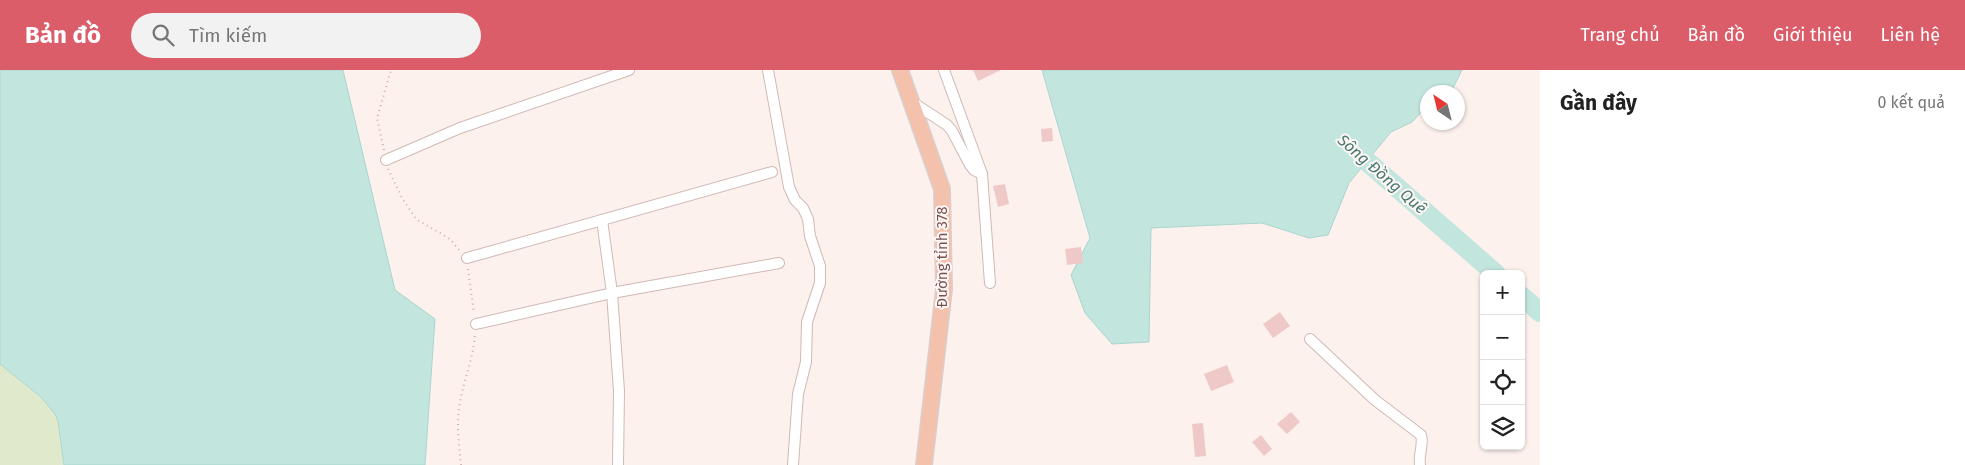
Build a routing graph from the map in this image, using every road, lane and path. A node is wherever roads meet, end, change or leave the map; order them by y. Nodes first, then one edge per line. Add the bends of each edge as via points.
1 (391, 70) edge
2 (629, 70) edge
3 (768, 70) edge
4 (900, 70) edge
5 (944, 70) edge
6 (910, 101) junction
7 (386, 160) junction
8 (772, 172) dead end
9 (982, 174) junction
10 (602, 220) junction
11 (466, 258) junction
12 (779, 263) dead end
13 (990, 283) dead end
14 (612, 293) junction
15 (476, 324) junction
16 (1310, 339) dead end
17 (925, 458) edge
18 (461, 465) edge
19 (618, 465) edge
20 (793, 465) edge
21 (1420, 465) edge

1 - 7 path via 378,118
2 - 7 street via 460,128
3 - 20 street via 789,187 808,219 820,266 820,283 807,322 806,362 798,394
4 - 6 main road, Đường tỉnh 378
5 - 9 street
6 - 9 street via 947,125 970,165
6 - 17 main road, Đường tỉnh 378 via 942,189 944,289
7 - 11 path via 402,198 416,219 450,239
8 - 10 street
9 - 13 street
10 - 11 street
10 - 14 street
11 - 15 path
12 - 14 street
14 - 15 street
14 - 19 street via 619,391
15 - 18 path via 475,346 460,403
16 - 21 street via 1375,400 1421,435

